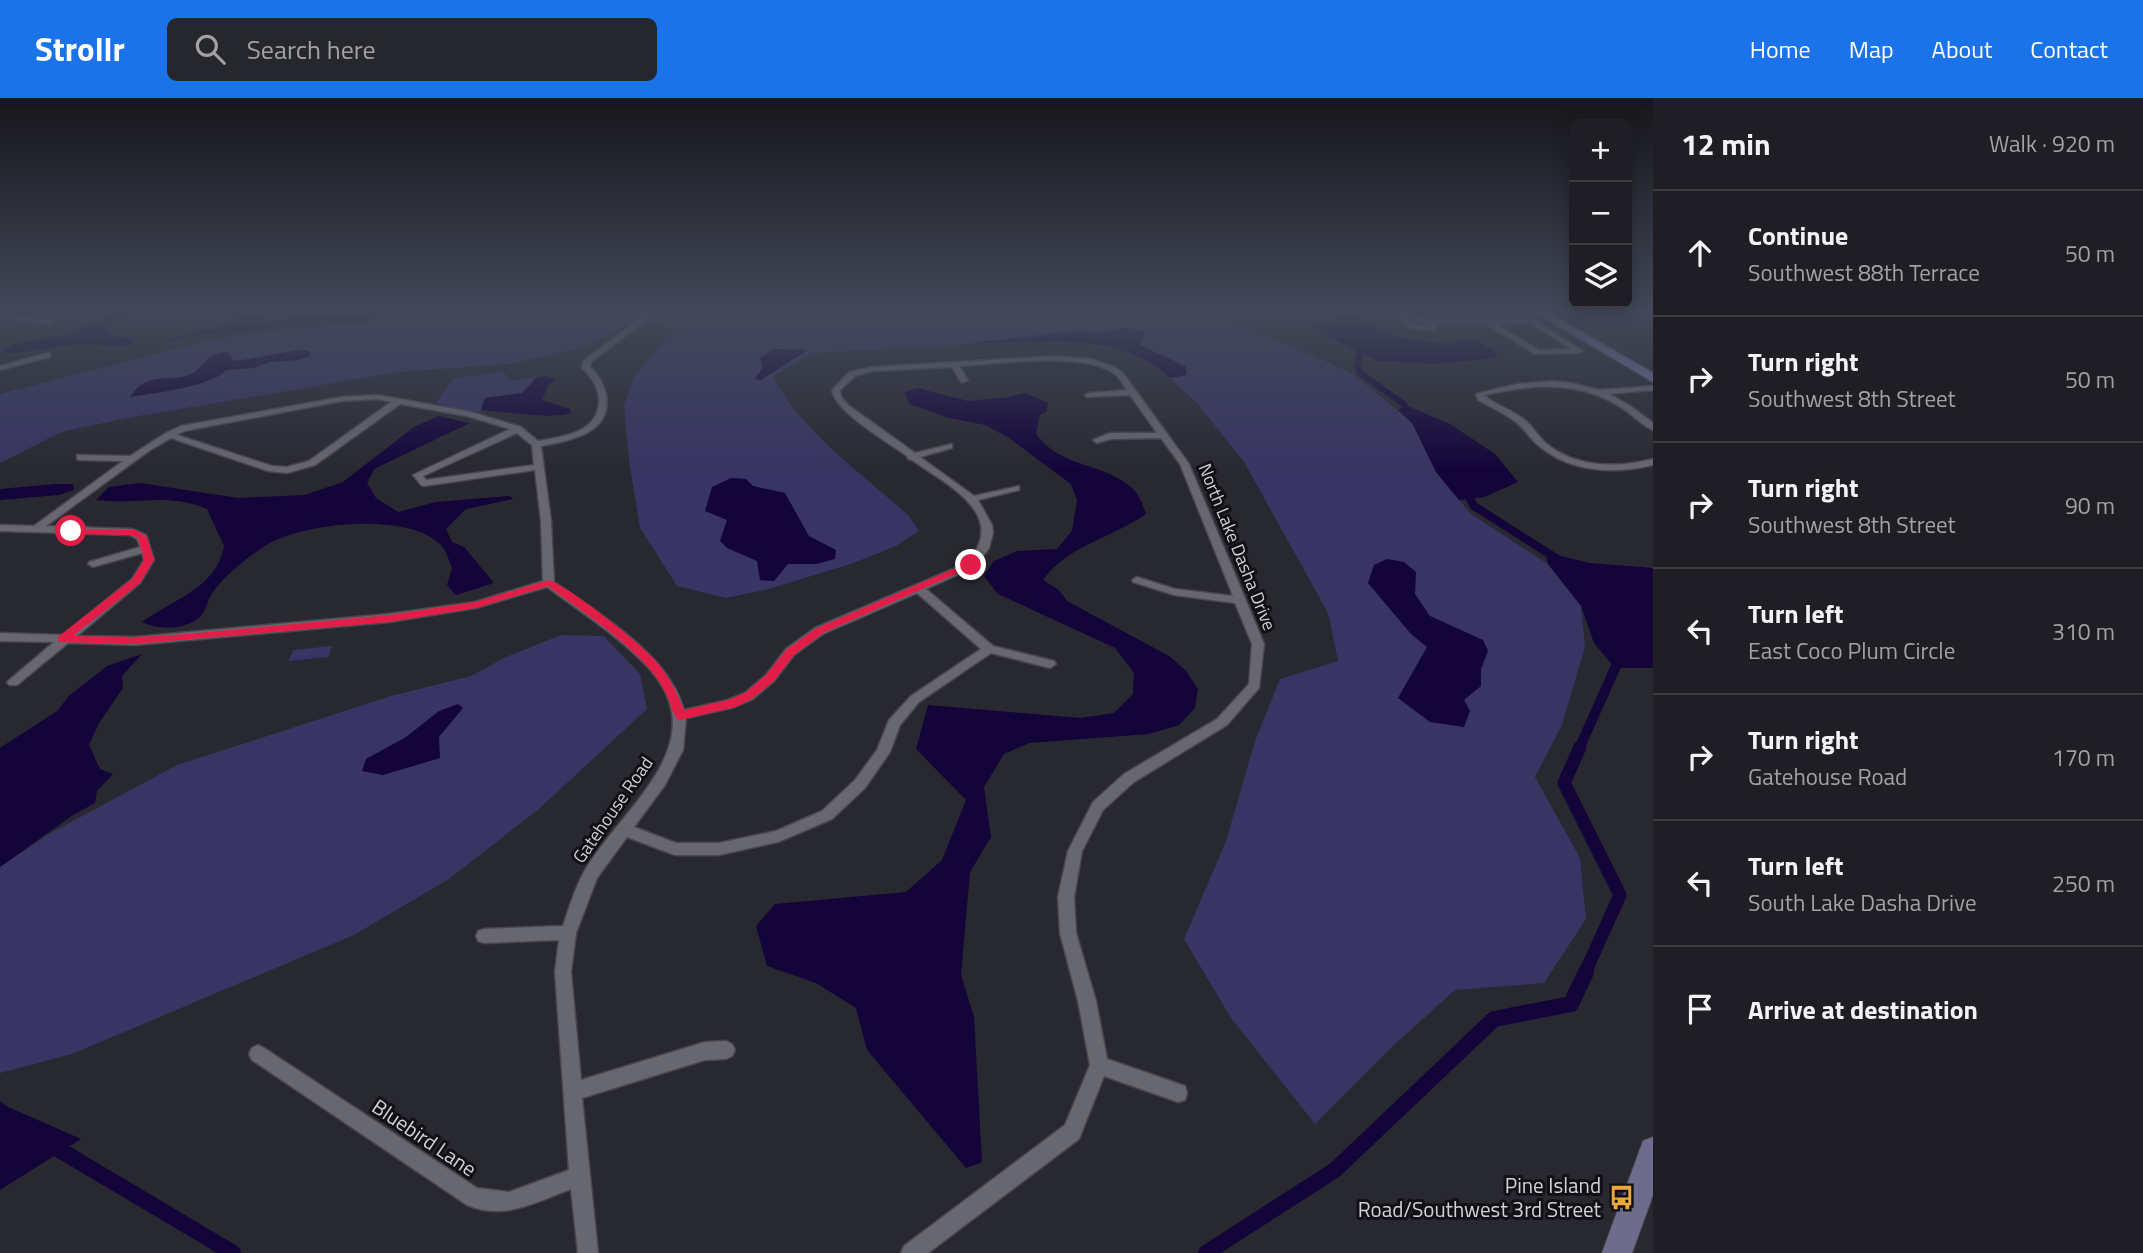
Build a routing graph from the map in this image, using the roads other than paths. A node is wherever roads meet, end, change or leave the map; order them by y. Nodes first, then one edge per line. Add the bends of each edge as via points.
1 (587, 365) edge
2 (939, 365) edge
3 (955, 365) edge
4 (1097, 365) edge
5 (1631, 365) edge
6 (1653, 378) edge
7 (964, 380) dead end
8 (1653, 387) edge
9 (1132, 392) junction
10 (1600, 392) junction
11 (1089, 395) dead end
12 (398, 401) junction
13 (1653, 427) edge
14 (518, 429) junction
15 (169, 435) junction
16 (1164, 435) junction
17 (1097, 440) dead end
18 (536, 444) junction
19 (949, 446) dead end
20 (80, 457) dead end
21 (911, 457) junction
22 (132, 459) junction
23 (1653, 462) edge
24 (539, 467) junction
25 (1016, 488) dead end
26 (972, 499) junction
27 (0, 528) edge
28 (36, 529) junction
29 (144, 543) junction
30 (93, 564) dead end
31 (1137, 580) dead end
32 (549, 583) junction
33 (917, 587) junction
34 (1241, 600) junction
35 (0, 637) edge
36 (61, 640) junction
37 (989, 649) junction
38 (1050, 664) dead end
39 (13, 682) dead end
40 (680, 715) junction
41 (623, 829) junction
42 (568, 933) junction
43 (484, 936) dead end
44 (726, 1050) dead end
45 (258, 1054) dead end
46 (1100, 1065) junction
47 (572, 1091) junction
48 (1178, 1093) dead end
49 (1653, 1151) edge
50 (579, 1176) junction
51 (588, 1253) edge
52 (911, 1253) edge
53 (1617, 1253) edge

1 - 18 street via 601,384 604,412 595,425 576,435
2 - 21 street, North Lake Dasha Drive via 872,369 852,374 836,390 845,407
3 - 7 street
4 - 9 street, North Lake Dasha Drive via 1111,369
5 - 6 main road
8 - 10 street
9 - 11 street
9 - 16 street, North Lake Dasha Drive
10 - 13 street
10 - 23 street via 1558,381 1480,394 1525,424 1546,449 1569,459 1616,469
12 - 14 street
12 - 15 street via 352,397 195,425
12 - 15 street via 300,468 271,469
14 - 18 street
14 - 24 street via 418,475 424,483
15 - 22 street
16 - 17 street
16 - 34 street, North Lake Dasha Drive via 1194,485
18 - 24 street
19 - 21 street
20 - 22 street
21 - 26 street
22 - 28 street
24 - 32 street
25 - 26 street
26 - 33 street via 987,521 985,551 971,565
27 - 28 street
28 - 29 street via 118,530 132,532
29 - 30 street
29 - 36 street via 149,560 136,581
31 - 34 street via 1174,592
32 - 36 street via 476,605 389,618 148,640
32 - 40 street via 649,661 668,686
33 - 37 street
33 - 40 street via 819,631 790,652 749,696
34 - 46 street, North Lake Dasha Drive via 1258,645 1255,685 1222,722 1129,778 1098,806 1075,851 1066,897 1068,933
35 - 36 street
36 - 39 street
37 - 38 street
37 - 41 street via 915,699 894,723 875,763 827,816 779,836 719,849 675,849
40 - 41 street, Gatehouse Road via 676,750 660,781
41 - 42 street, Gatehouse Road via 590,875
42 - 43 street
42 - 47 street, Gatehouse Road via 563,972
44 - 47 street via 705,1051
45 - 50 street, Bluebird Lane via 474,1198 509,1202
46 - 48 street
46 - 52 street via 1072,1132
47 - 50 street, Gatehouse Road
49 - 53 main road
50 - 51 street, Gatehouse Road

